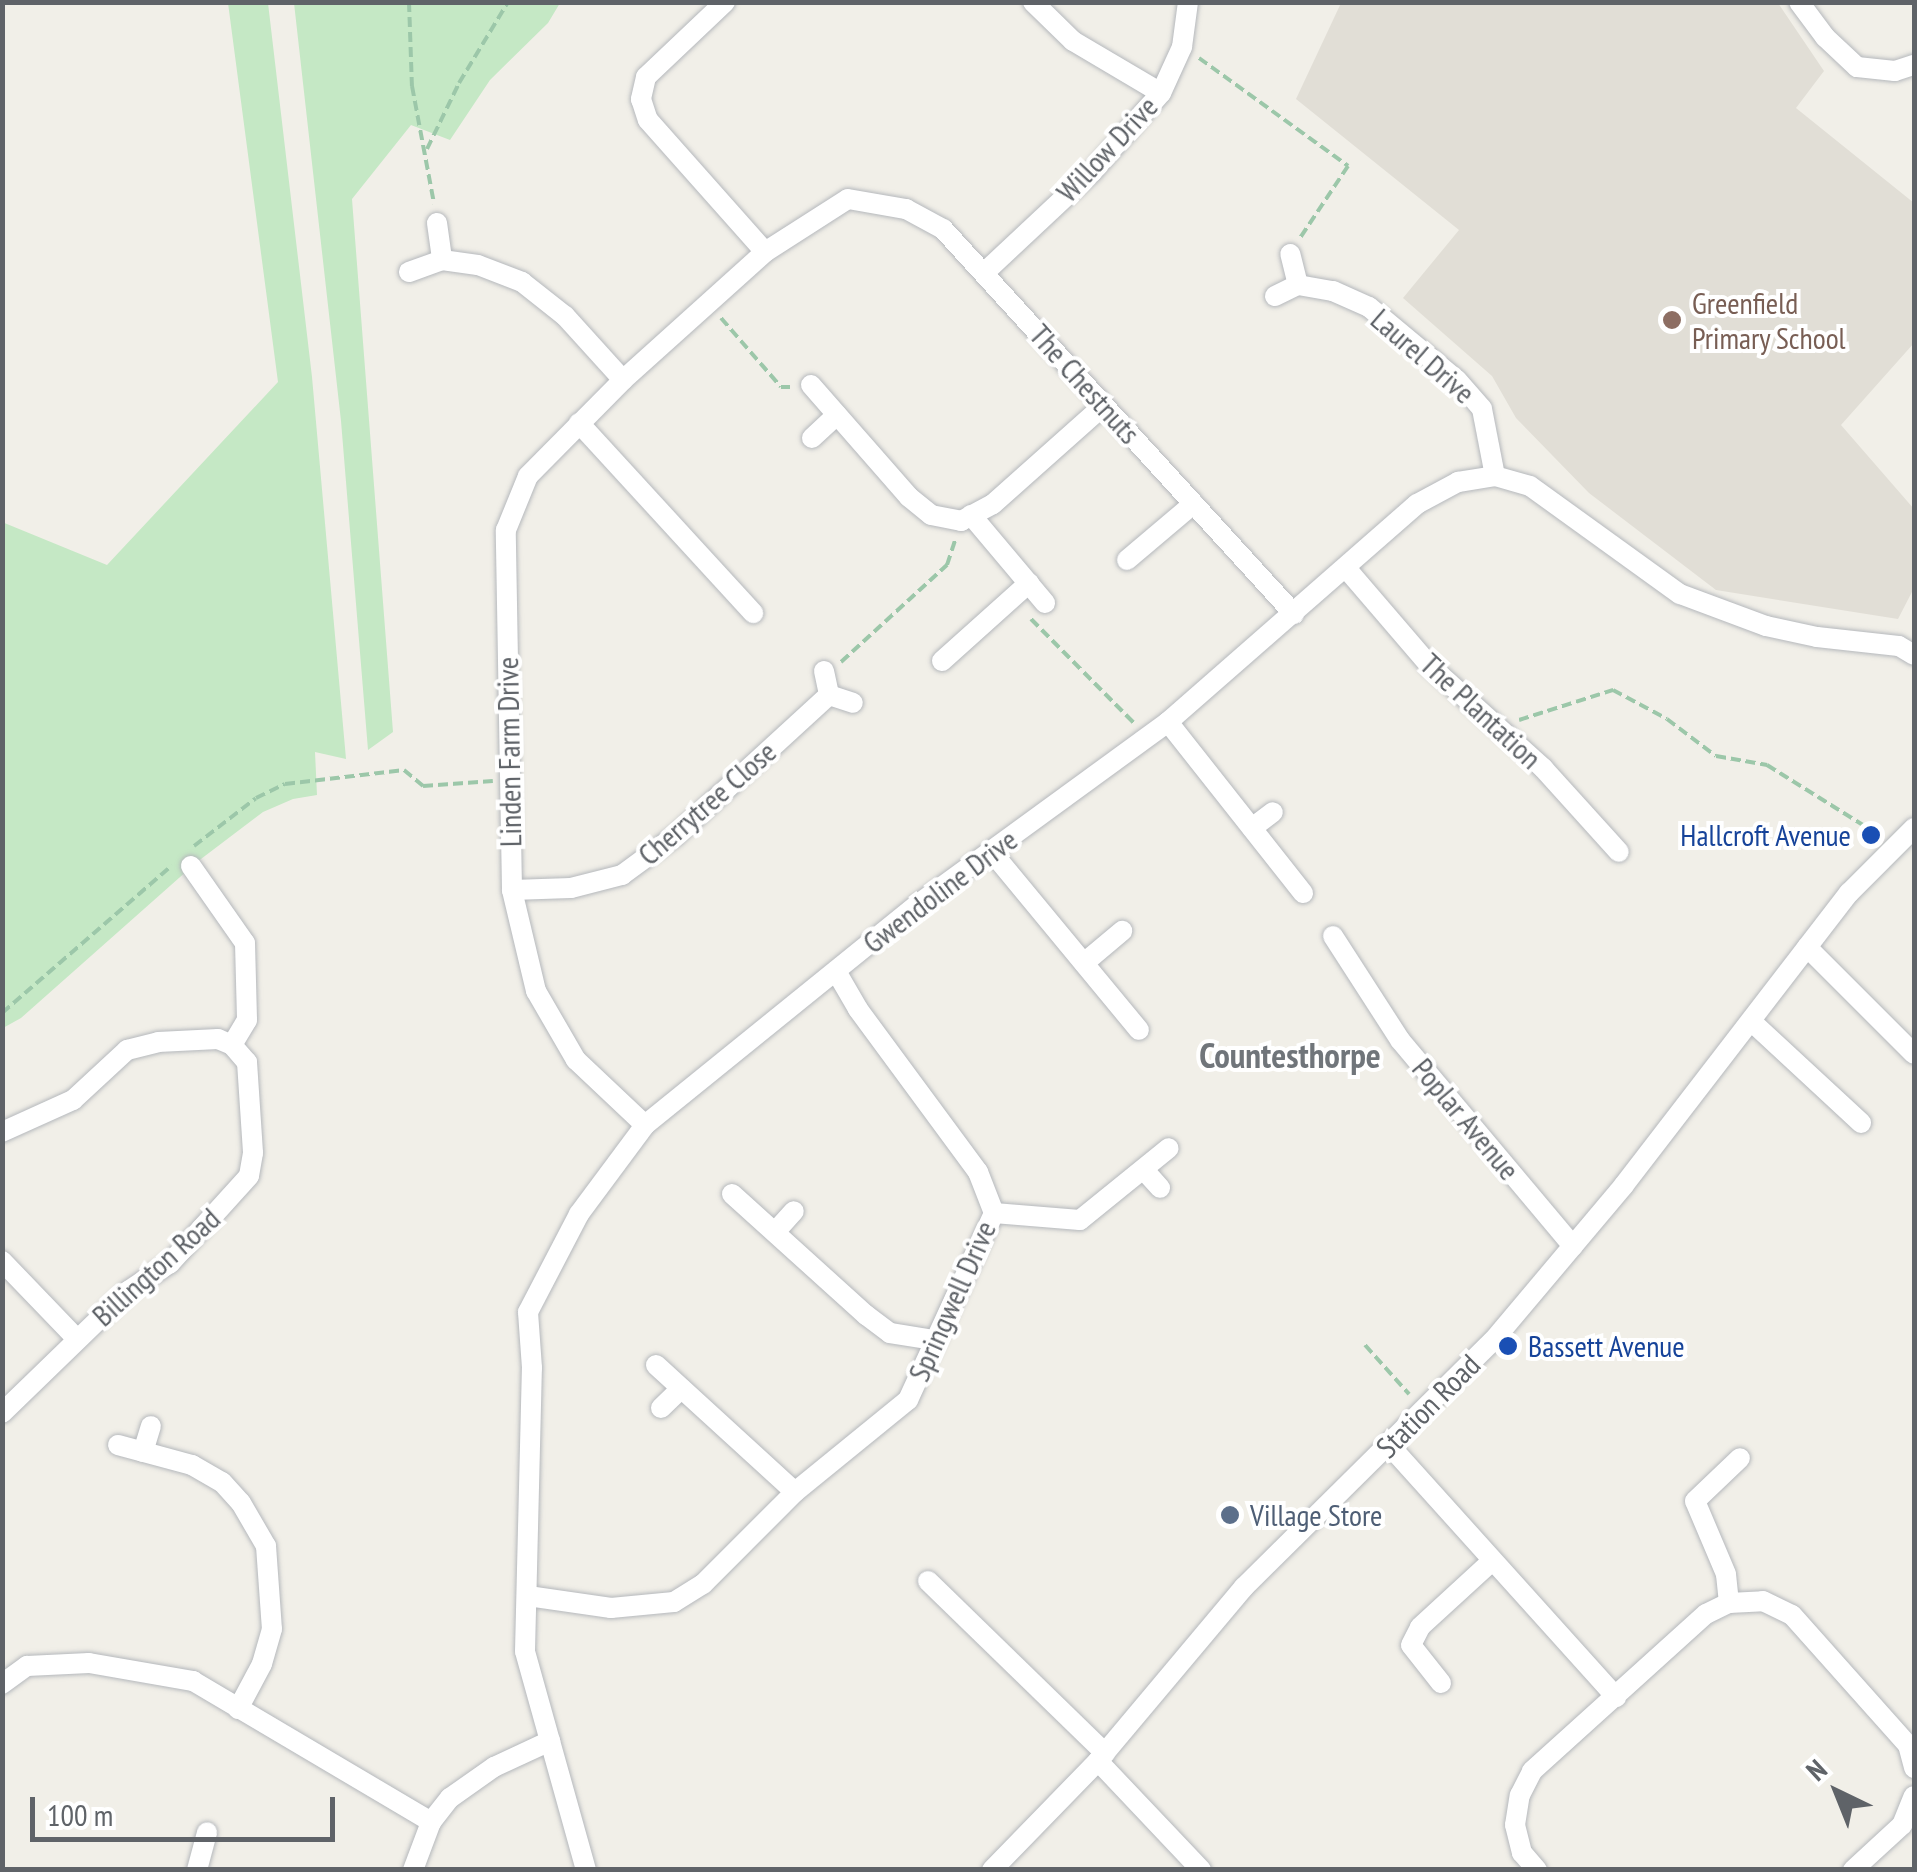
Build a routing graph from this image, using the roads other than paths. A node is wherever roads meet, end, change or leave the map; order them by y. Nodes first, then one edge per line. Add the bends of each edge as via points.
1 (726, 2) edge
2 (1034, 2) edge
3 (1188, 2) edge
4 (1799, 2) edge
5 (1914, 66) edge
6 (1161, 94) junction
7 (848, 199) joint
8 (436, 224) road end
9 (765, 252) junction
10 (1290, 254) road end
11 (442, 260) junction
12 (409, 272) dead end
13 (985, 272) junction
14 (1298, 285) junction
15 (1275, 296) dead end
16 (623, 380) junction
17 (811, 385) road end
18 (1103, 406) junction
19 (837, 415) junction
20 (579, 423) junction
21 (812, 438) dead end
22 (1495, 476) junction
23 (1193, 504) junction
24 (971, 515) junction
25 (1127, 560) dead end
26 (1346, 568) junction
27 (1021, 590) junction
28 (1045, 602) dead end
29 (753, 614) dead end
30 (1294, 614) junction
31 (1914, 655) edge
32 (942, 661) dead end
33 (824, 671) road end
34 (829, 695) junction
35 (853, 703) dead end
36 (1168, 722) junction
37 (1273, 812) dead end
38 (1252, 828) junction
39 (1914, 828) edge
40 (991, 851) junction
41 (1618, 852) dead end
42 (186, 858) road end
43 (512, 890) junction
44 (1303, 893) dead end
45 (1122, 931) dead end
46 (1333, 936) dead end
47 (1807, 948) junction
48 (1084, 964) junction
49 (836, 971) junction
50 (1751, 1021) junction
51 (1139, 1030) dead end
52 (232, 1045) junction
53 (1914, 1054) edge
54 (1861, 1123) dead end
55 (645, 1125) junction
56 (2, 1132) edge
57 (1168, 1148) dead end
58 (1144, 1170) junction
59 (1160, 1188) dead end
60 (732, 1194) dead end
61 (794, 1212) dead end
62 (994, 1213) junction
63 (775, 1232) junction
64 (1573, 1246) junction
65 (2, 1261) edge
66 (77, 1338) junction
67 (934, 1340) junction
68 (656, 1366) dead end
69 (681, 1389) junction
70 (661, 1408) dead end
71 (2, 1413) edge
72 (151, 1426) dead end
73 (118, 1445) dead end
74 (1390, 1446) junction
75 (144, 1452) junction
76 (1740, 1458) dead end
77 (795, 1492) junction
78 (1492, 1562) junction
79 (928, 1580) dead end
80 (528, 1596) junction
81 (1729, 1603) junction
82 (1441, 1683) dead end
83 (2, 1684) edge
84 (1616, 1697) junction
85 (238, 1709) junction
86 (550, 1741) junction
87 (1102, 1757) junction
88 (1914, 1768) edge
89 (1914, 1796) edge
90 (432, 1822) junction
91 (207, 1832) dead end
92 (197, 1870) edge
93 (413, 1870) edge
94 (586, 1870) edge
95 (992, 1870) edge
96 (1201, 1870) edge
97 (1537, 1870) edge
98 (1854, 1870) edge

1 - 9 street via 646,77 641,99 648,120
2 - 6 street via 1073,40
3 - 6 street, Willow Drive via 1182,48
4 - 5 street via 1856,67
6 - 13 street, Willow Drive via 1092,172
7 - 9 street, Linden Farm Drive
7 - 13 street, The Chestnuts via 906,209 943,229
8 - 11 street
9 - 16 street, Linden Farm Drive
10 - 14 street
11 - 12 street
11 - 16 street via 478,264 522,282 565,316
13 - 18 street, The Chestnuts
14 - 15 street
14 - 22 street, Laurel Drive via 1369,307 1457,380 1482,409
16 - 20 street, Linden Farm Drive
17 - 19 street
18 - 23 street, The Chestnuts
18 - 24 street
19 - 21 street
19 - 24 street via 931,515 960,521
20 - 29 street
20 - 43 street, Linden Farm Drive via 528,476 506,530
22 - 26 street, Gwendoline Drive via 1458,482 1418,504
22 - 31 street via 1530,486 1570,511 1680,594 1766,626 1899,646
23 - 25 street
23 - 30 street, The Chestnuts
24 - 27 street
26 - 30 street, Gwendoline Drive
26 - 41 street, The Plantation via 1429,666 1543,768
27 - 28 street
27 - 32 street
30 - 36 street, Gwendoline Drive
33 - 34 street
34 - 35 street
34 - 43 street, Cherrytree Close via 675,836 622,874 571,888
36 - 38 street
36 - 40 street, Gwendoline Drive
37 - 38 street
38 - 44 street
39 - 47 street, Station Road via 1849,893
40 - 48 street
40 - 49 street, Gwendoline Drive
42 - 52 street via 245,943 247,1020
43 - 55 street, Linden Farm Drive via 536,991 576,1060
45 - 48 street
46 - 64 street, Poplar Avenue via 1400,1040
47 - 50 street, Station Road
47 - 53 street
48 - 51 street
49 - 55 street, Gwendoline Drive
49 - 62 street, Springwell Drive via 978,1172
50 - 54 street
50 - 64 street, Station Road
52 - 56 street via 218,1039 127,1050 73,1100
52 - 66 street, Billington Road via 247,1062 249,1176 170,1262
55 - 80 street, Gwendoline Drive via 580,1214 528,1312
57 - 58 street
58 - 59 street
58 - 62 street via 1080,1220
60 - 63 street
61 - 63 street
62 - 67 street, Springwell Drive
63 - 67 street via 890,1333
64 - 74 street, Station Road
65 - 66 street
66 - 71 street, Billington Road
67 - 77 street, Springwell Drive via 908,1400
68 - 69 street
69 - 70 street
69 - 77 street
72 - 75 street
73 - 75 street
74 - 78 street
74 - 87 street, Station Road via 1233,1598
75 - 85 street via 222,1482 266,1546 272,1629
76 - 81 street via 1696,1501 1726,1574
77 - 80 street, Springwell Drive via 703,1584 674,1602 611,1608
78 - 82 street via 1420,1627 1411,1645
78 - 84 street
79 - 87 street
80 - 86 street, Gwendoline Drive via 525,1651
81 - 84 street via 1706,1614
81 - 88 street via 1763,1601 1792,1615 1908,1746
83 - 85 street via 27,1666 88,1663 194,1681
84 - 97 street via 1532,1772 1520,1795 1515,1825 1522,1852
85 - 90 street
86 - 90 street via 494,1767 450,1798
86 - 94 street, Gwendoline Drive
87 - 95 street, Station Road
87 - 96 street
89 - 98 street via 1902,1825
90 - 93 street
91 - 92 street

